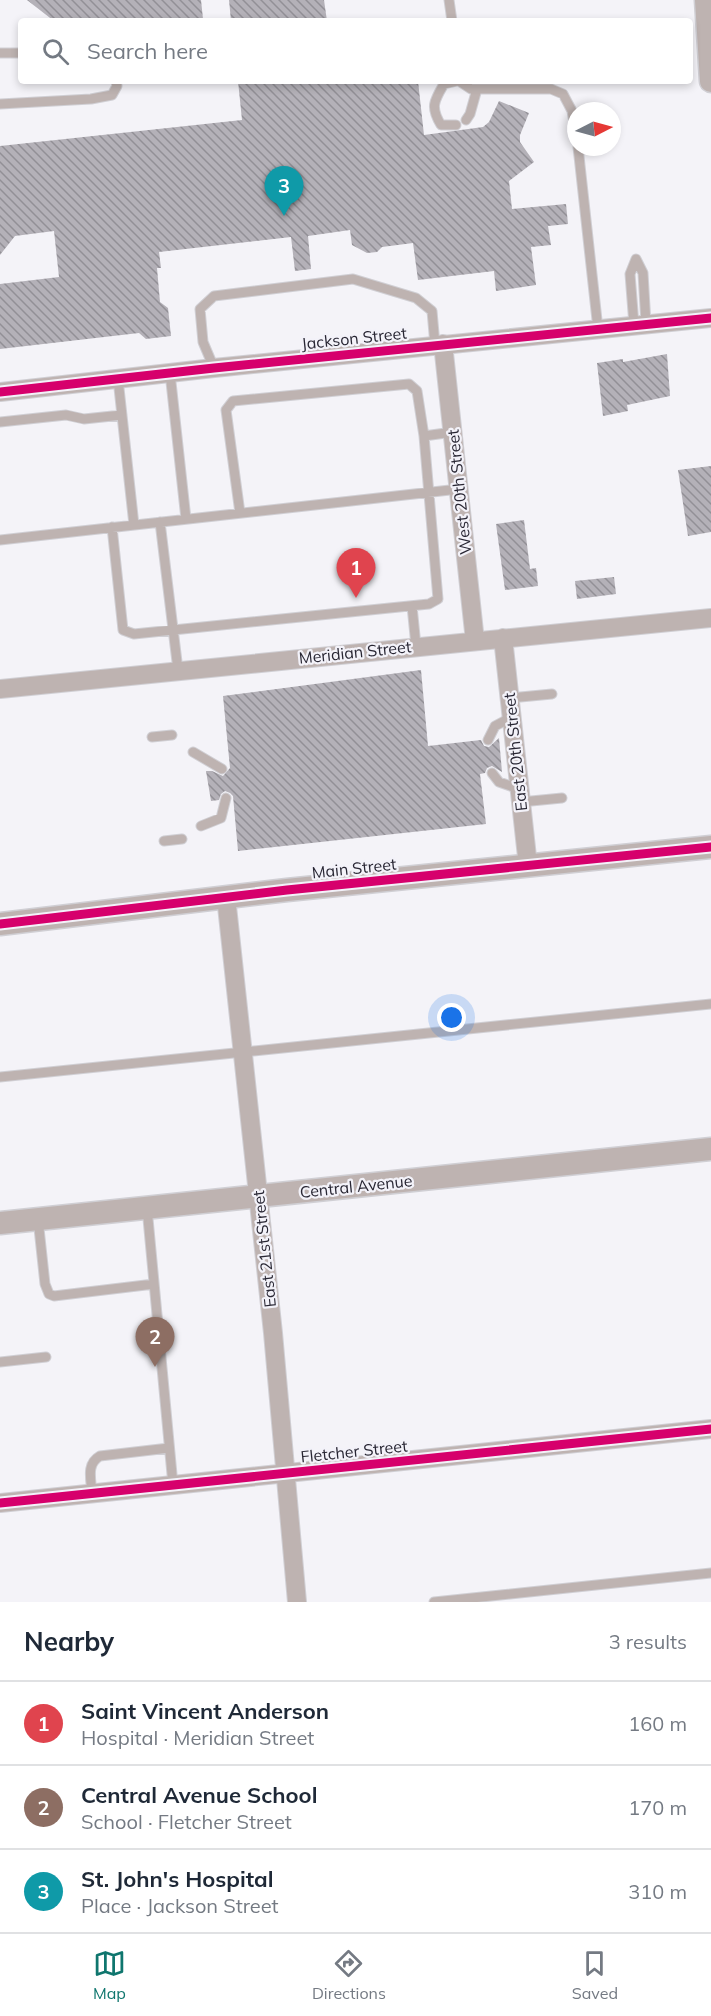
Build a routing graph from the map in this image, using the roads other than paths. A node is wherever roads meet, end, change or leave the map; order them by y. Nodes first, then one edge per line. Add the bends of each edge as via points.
1 (449, 0) edge
2 (706, 0) edge
3 (452, 18) edge
4 (0, 53) edge
5 (18, 53) edge
6 (711, 81) edge
7 (117, 84) edge
8 (444, 84) edge
9 (463, 84) edge
10 (477, 89) junction
11 (567, 102) edge
12 (0, 104) edge
13 (466, 120) dead end
14 (456, 125) dead end
15 (579, 156) edge
16 (711, 318) edge
17 (640, 325) junction
18 (598, 329) junction
19 (439, 345) junction
20 (214, 368) junction
21 (170, 373) junction
22 (118, 379) junction
23 (0, 392) edge
24 (122, 415) junction
25 (0, 422) edge
26 (453, 432) junction
27 (424, 436) junction
28 (459, 489) junction
29 (429, 492) junction
30 (240, 513) junction
31 (186, 519) junction
32 (160, 522) junction
33 (134, 525) junction
34 (112, 527) junction
35 (0, 540) edge
36 (412, 606) junction
37 (711, 618) edge
38 (173, 630) junction
39 (503, 638) junction
40 (475, 641) junction
41 (417, 646) junction
42 (178, 670) junction
43 (0, 689) edge
44 (552, 694) dead end
45 (510, 698) junction
46 (512, 717) junction
47 (172, 735) dead end
48 (152, 737) dead end
49 (488, 740) dead end
50 (193, 753) dead end
51 (222, 769) dead end
52 (492, 773) dead end
53 (520, 796) junction
54 (225, 798) dead end
55 (562, 798) dead end
56 (201, 826) dead end
57 (182, 839) dead end
58 (164, 841) dead end
59 (711, 847) edge
60 (528, 866) junction
61 (226, 897) junction
62 (0, 924) edge
63 (711, 1005) edge
64 (243, 1053) junction
65 (0, 1077) edge
66 (711, 1149) edge
67 (258, 1197) junction
68 (147, 1208) junction
69 (38, 1219) junction
70 (0, 1222) edge
71 (154, 1284) junction
72 (46, 1357) dead end
73 (0, 1362) edge
74 (711, 1429) edge
75 (169, 1448) junction
76 (284, 1473) junction
77 (173, 1485) junction
78 (92, 1493) junction
79 (0, 1503) edge
80 (711, 1573) edge
81 (297, 1602) edge
82 (434, 1602) edge

1 - 3 lane
2 - 6 street
4 - 5 lane
7 - 12 lane via 112,95 91,99
8 - 14 lane via 435,99 434,113 441,124
9 - 10 lane
10 - 11 lane via 551,89 563,94
10 - 13 lane
15 - 18 lane
16 - 17 street, Jackson Street
17 - 17 lane via 643,273 636,259 630,274
17 - 18 street, Jackson Street
18 - 19 street, Jackson Street
19 - 20 street, Jackson Street
19 - 20 lane via 432,310 416,298 353,279 214,296 200,309 203,342
19 - 26 street, West 20th Street
20 - 21 street, Jackson Street
21 - 22 street, Jackson Street
21 - 31 lane
22 - 23 street, Jackson Street
22 - 24 lane
24 - 25 lane via 84,419 66,415
24 - 33 lane
26 - 27 lane
26 - 28 street, West 20th Street
27 - 29 lane
27 - 30 lane via 417,391 409,384 233,401 226,410
28 - 29 lane
28 - 40 street, West 20th Street
29 - 30 lane
29 - 36 lane via 438,599
30 - 31 lane
31 - 32 lane
32 - 33 lane
32 - 38 lane
33 - 34 lane
34 - 35 lane
34 - 38 lane via 123,630 134,634
36 - 38 lane
36 - 41 lane
37 - 39 street, Meridian Street
38 - 42 lane
39 - 40 street, Meridian Street
39 - 45 street, East 20th Street
40 - 41 street, Meridian Street
41 - 42 street, Meridian Street
42 - 43 street, Meridian Street
44 - 45 lane
45 - 46 street, East 20th Street
46 - 49 lane via 495,726
46 - 53 street, East 20th Street
47 - 48 lane
50 - 51 lane
52 - 53 lane
53 - 55 lane
53 - 60 street, East 20th Street
54 - 56 lane via 220,818
57 - 58 lane
59 - 60 street, Main Street
60 - 61 street, Main Street
61 - 62 street, Main Street
61 - 64 street, East 21st Street
63 - 64 lane
64 - 65 lane
64 - 67 street, East 21st Street
66 - 67 street, Central Avenue
67 - 68 street, Central Avenue
67 - 76 street, East 21st Street
68 - 69 street, Central Avenue
68 - 71 lane
69 - 70 street, Central Avenue
69 - 71 lane via 45,1284 50,1294
71 - 75 lane
72 - 73 lane
74 - 76 street, Fletcher Street
75 - 77 lane
75 - 78 lane via 100,1455 90,1465
76 - 77 street, Fletcher Street
76 - 81 street, East 21st Street
77 - 78 street, Fletcher Street
78 - 79 street, Fletcher Street
80 - 82 lane

